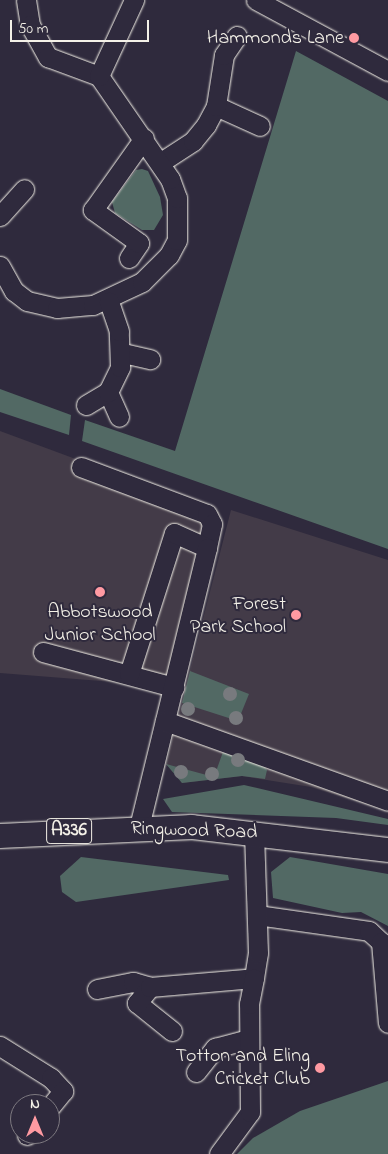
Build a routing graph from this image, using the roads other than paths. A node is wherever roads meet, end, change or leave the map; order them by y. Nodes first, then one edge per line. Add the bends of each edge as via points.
1 (26, 0) edge
2 (134, 0) edge
3 (263, 2) edge
4 (237, 36) dead end
5 (388, 71) edge
6 (99, 76) junction
7 (216, 106) junction
8 (260, 126) dead end
9 (144, 138) junction
10 (161, 162) junction
11 (24, 189) dead end
12 (0, 216) edge
13 (128, 258) dead end
14 (0, 266) edge
15 (109, 302) junction
16 (123, 353) junction
17 (150, 359) dead end
18 (108, 392) junction
19 (86, 404) dead end
20 (119, 417) dead end
21 (81, 467) dead end
22 (207, 548) junction
23 (43, 652) dead end
24 (129, 674) junction
25 (174, 686) junction
26 (165, 721) junction
27 (388, 801) edge
28 (139, 828) junction
29 (254, 832) junction
30 (0, 836) edge
31 (388, 850) edge
32 (257, 915) junction
33 (254, 978) junction
34 (150, 987) junction
35 (97, 988) dead end
36 (388, 1023) edge
37 (172, 1031) dead end
38 (248, 1039) junction
39 (0, 1046) edge
40 (196, 1072) dead end
41 (60, 1095) edge
42 (220, 1154) edge

1 - 6 street via 30,25 48,57
2 - 6 street
3 - 5 street
4 - 7 street via 224,55
6 - 9 street
7 - 8 street
7 - 10 street via 193,140
9 - 10 street
9 - 13 street via 93,210 139,243
10 - 15 street via 177,198 177,240 156,270
11 - 12 street
14 - 15 street via 14,291 41,306
15 - 16 street
16 - 17 street
16 - 18 street
18 - 19 street
18 - 20 street
21 - 22 street via 208,514 212,524
22 - 24 street via 174,533
22 - 25 street
23 - 24 street
24 - 25 street
25 - 26 street
26 - 27 street
26 - 28 street
28 - 29 main road, Ringwood Road / A336
28 - 30 main road, Ringwood Road / A336
29 - 31 main road, Ringwood Road / A336
29 - 32 street
32 - 33 street
32 - 36 street via 369,931 381,942
33 - 34 street
33 - 38 street
34 - 35 street via 133,982
34 - 37 street via 137,1003
38 - 40 street via 215,1048
38 - 42 street via 253,1086 250,1112
39 - 41 street via 51,1078 63,1091

